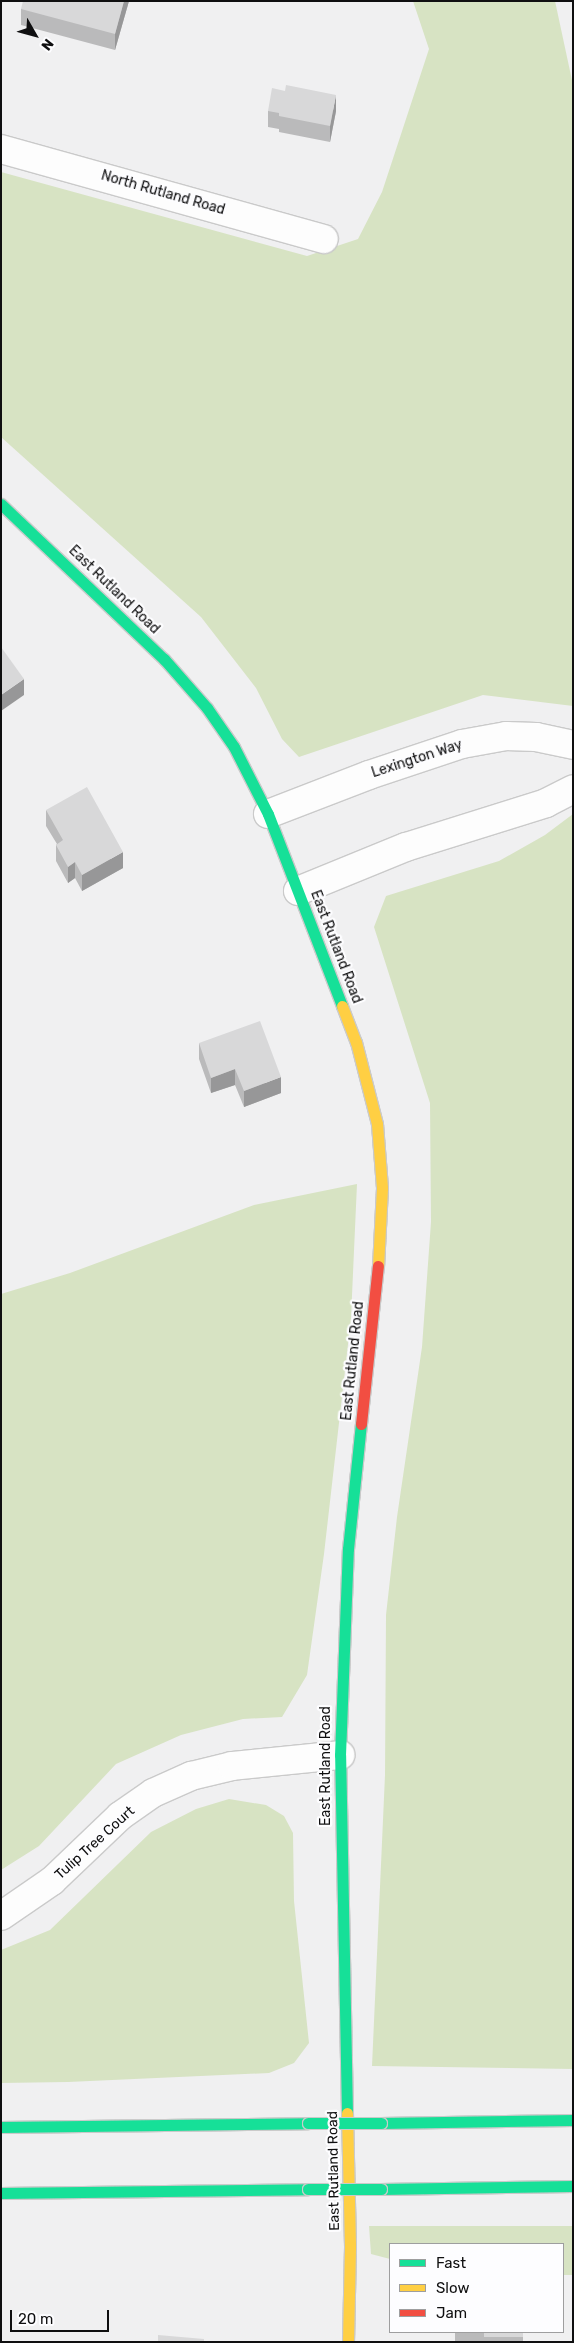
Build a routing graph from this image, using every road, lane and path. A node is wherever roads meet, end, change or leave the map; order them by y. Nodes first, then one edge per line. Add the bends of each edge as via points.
1 (1, 149) edge
2 (324, 239) dead end
3 (1, 504) edge
4 (573, 745) edge
5 (573, 789) edge
6 (268, 814) junction
7 (298, 891) junction
8 (340, 1756) junction
9 (1, 1916) edge
10 (573, 2120) edge
11 (1, 2127) edge
12 (573, 2186) edge
13 (1, 2193) edge
14 (348, 2342) edge

1 - 2 street, North Rutland Road
3 - 6 main road, East Rutland Road via 164,659 234,747
4 - 6 street, Lexington Way via 536,737 506,736 462,744 387,768
5 - 7 street via 536,806 406,847
6 - 7 main road, East Rutland Road
7 - 8 main road, East Rutland Road via 359,1050 377,1124 382,1188 379,1254 348,1549
8 - 9 street, Tulip Tree Court via 232,1766 192,1776 153,1793 120,1816 52,1881
8 - 14 main road, East Rutland Road via 350,2237
10 - 11 main road, bridge
12 - 13 main road, bridge

